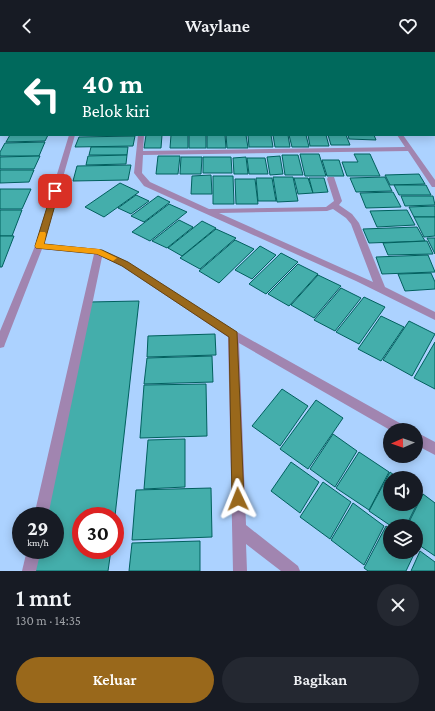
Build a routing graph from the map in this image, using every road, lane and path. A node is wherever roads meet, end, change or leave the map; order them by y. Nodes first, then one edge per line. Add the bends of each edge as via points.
1 (72, 136) edge
2 (142, 136) edge
3 (401, 136) edge
4 (409, 149) junction
5 (139, 153) junction
6 (331, 178) dead end
7 (435, 185) edge
8 (334, 206) junction
9 (205, 212) junction
10 (39, 246) junction
11 (99, 252) junction
12 (382, 290) junction
13 (435, 316) edge
14 (233, 335) junction
15 (0, 344) edge
16 (389, 423) edge
17 (423, 442) edge
18 (435, 449) edge
19 (43, 507) edge
20 (239, 529) junction
21 (32, 559) edge
22 (29, 571) edge
23 (240, 571) edge
24 (293, 571) edge

1 - 10 street
2 - 5 street
3 - 4 street
4 - 5 street
4 - 7 street
5 - 9 street via 138,173 142,180 157,190
6 - 8 street via 338,202
8 - 9 street via 318,210
8 - 12 street via 355,223
9 - 12 street
10 - 11 street
10 - 15 street
11 - 14 street via 125,264
11 - 19 street
12 - 13 street
14 - 16 street
14 - 20 street
17 - 18 street
20 - 23 street
20 - 24 street
21 - 22 street

